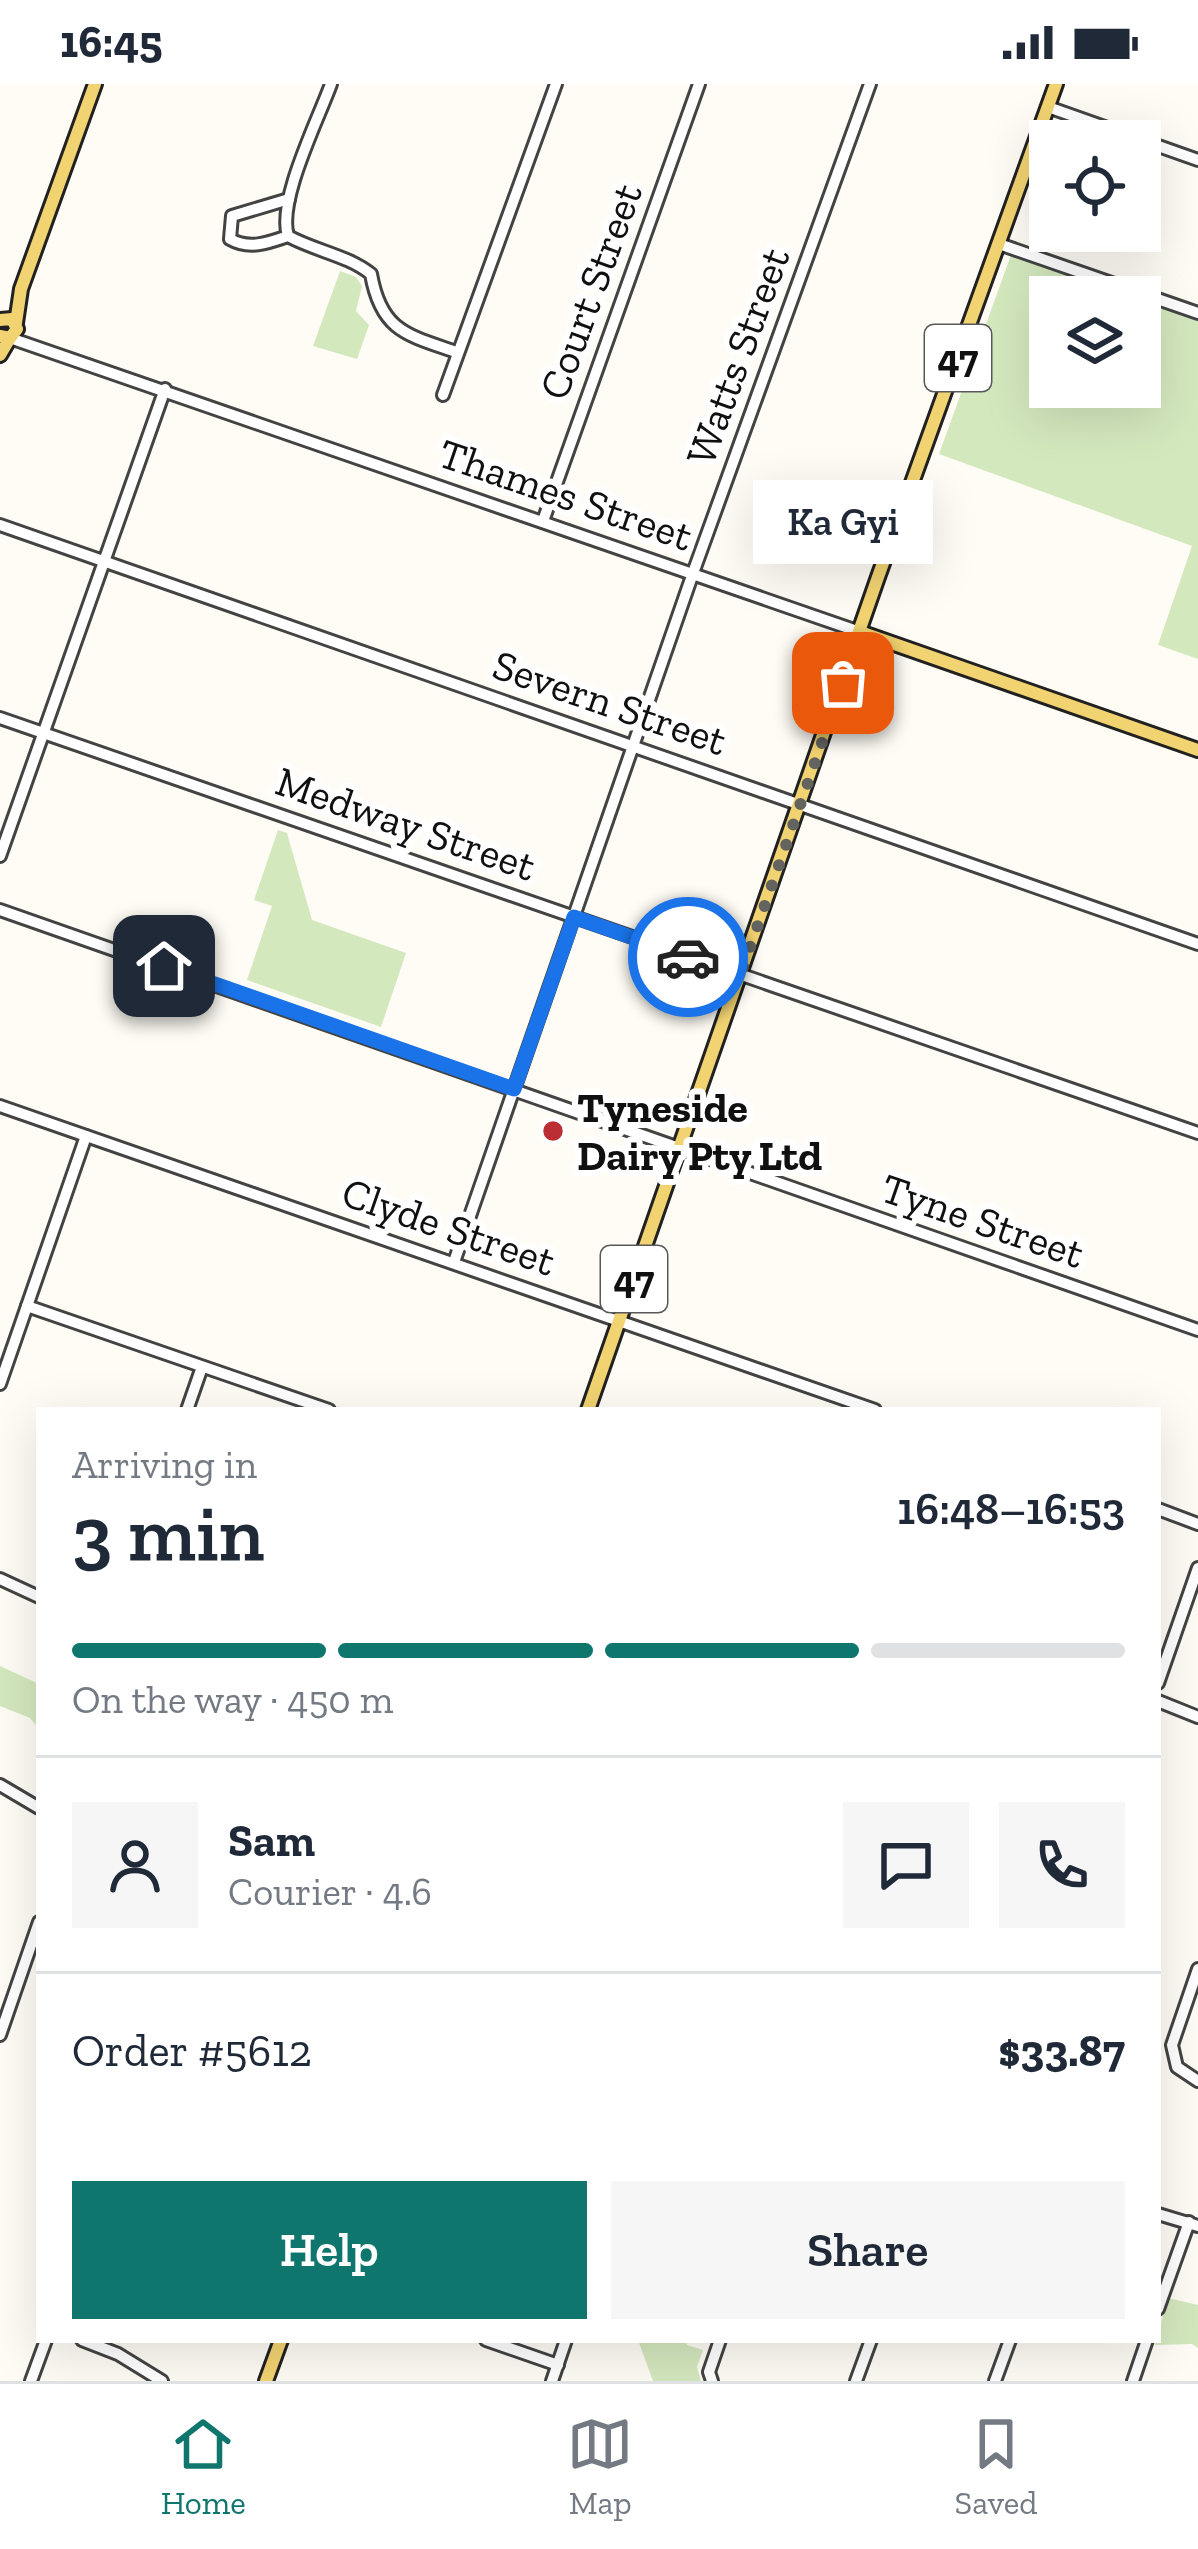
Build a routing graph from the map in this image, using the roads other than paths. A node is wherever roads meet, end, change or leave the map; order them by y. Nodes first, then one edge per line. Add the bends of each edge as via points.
1 (94, 84) edge
2 (332, 84) edge
3 (556, 84) edge
4 (699, 84) edge
5 (870, 84) edge
6 (1056, 84) edge
7 (1048, 107) junction
8 (1198, 160) edge
9 (289, 199) junction
10 (289, 236) junction
11 (999, 244) junction
12 (1198, 314) edge
13 (7, 326) edge
14 (457, 352) junction
15 (0, 355) edge
16 (165, 389) junction
17 (443, 395) dead end
18 (543, 520) junction
19 (0, 524) edge
20 (105, 562) junction
21 (693, 573) junction
22 (860, 632) junction
23 (0, 718) edge
24 (44, 733) junction
25 (634, 745) junction
26 (1198, 750) edge
27 (801, 804) junction
28 (0, 856) edge
29 (0, 910) edge
30 (574, 917) junction
31 (1198, 944) edge
32 (740, 976) junction
33 (514, 1089) junction
34 (0, 1106) edge
35 (1198, 1133) edge
36 (86, 1136) junction
37 (679, 1148) junction
38 (454, 1262) junction
39 (27, 1306) junction
40 (620, 1320) junction
41 (1198, 1330) edge
42 (202, 1367) junction
43 (0, 1384) edge
44 (188, 1407) edge
45 (319, 1407) edge
46 (589, 1407) edge
47 (866, 1407) edge
48 (1161, 1511) edge
49 (1198, 1523) edge
50 (1198, 1568) edge
51 (0, 1579) edge
52 (36, 1596) edge
53 (1161, 1674) edge
54 (1161, 1702) edge
55 (1198, 1717) edge
56 (0, 1785) edge
57 (36, 1806) edge
58 (36, 1931) edge
59 (1198, 1969) edge
60 (0, 2035) edge
61 (1198, 2080) edge
62 (1161, 2215) edge
63 (1193, 2224) edge
64 (1161, 2302) edge
65 (45, 2343) edge
66 (90, 2343) edge
67 (280, 2343) edge
68 (495, 2343) edge
69 (565, 2343) edge
70 (719, 2343) edge
71 (870, 2343) edge
72 (1009, 2343) edge
73 (1146, 2343) edge
74 (558, 2365) junction
75 (31, 2381) edge
76 (162, 2381) edge
77 (266, 2381) edge
78 (552, 2381) edge
79 (712, 2381) edge
80 (856, 2381) edge
81 (995, 2381) edge
82 (1132, 2381) edge

1 - 13 main road
2 - 9 street
3 - 14 street
4 - 18 street, Court Street
5 - 21 street, Watts Street
6 - 7 main road, 47
7 - 8 street
7 - 11 main road, 47
9 - 10 street
9 - 10 street via 232,216 228,229 241,245
10 - 14 street via 361,266 390,320
11 - 12 street
11 - 22 main road, 47
13 - 15 main road
13 - 16 street, Thames Street
14 - 17 street
16 - 18 street, Thames Street
16 - 20 street
18 - 21 street, Thames Street
19 - 20 street, Severn Street
20 - 24 street
20 - 25 street, Severn Street
21 - 22 street, Thames Street
21 - 25 street, Watts Street
22 - 26 main road, Thames Street
22 - 27 main road, 47
23 - 24 street, Medway Street
24 - 28 street
24 - 30 street, Medway Street
25 - 27 street, Severn Street
25 - 30 street, Watts Street
27 - 31 street, Severn Street
27 - 32 main road, 47
29 - 33 street, Tyne Street
30 - 32 street, Medway Street
30 - 33 street, Watts Street
32 - 35 street, Medway Street
32 - 37 main road, 47
33 - 37 street, Tyne Street
33 - 38 street, Watts Street
34 - 36 street, Clyde Street
36 - 38 street, Clyde Street
36 - 39 street
37 - 40 main road, 47
37 - 41 street, Tyne Street
38 - 40 street, Clyde Street
39 - 42 street
39 - 43 street
40 - 46 main road, 47
40 - 47 street, Clyde Street
42 - 44 street
42 - 45 street
48 - 49 street
50 - 53 street
51 - 52 street
54 - 55 street
56 - 57 street
58 - 60 street
59 - 61 street via 1172,2045 1177,2067
62 - 63 street
63 - 64 street
65 - 75 street
66 - 76 street
67 - 77 main road
68 - 74 street
69 - 74 street
70 - 79 street
71 - 80 street
72 - 81 street
73 - 82 street
74 - 78 street

